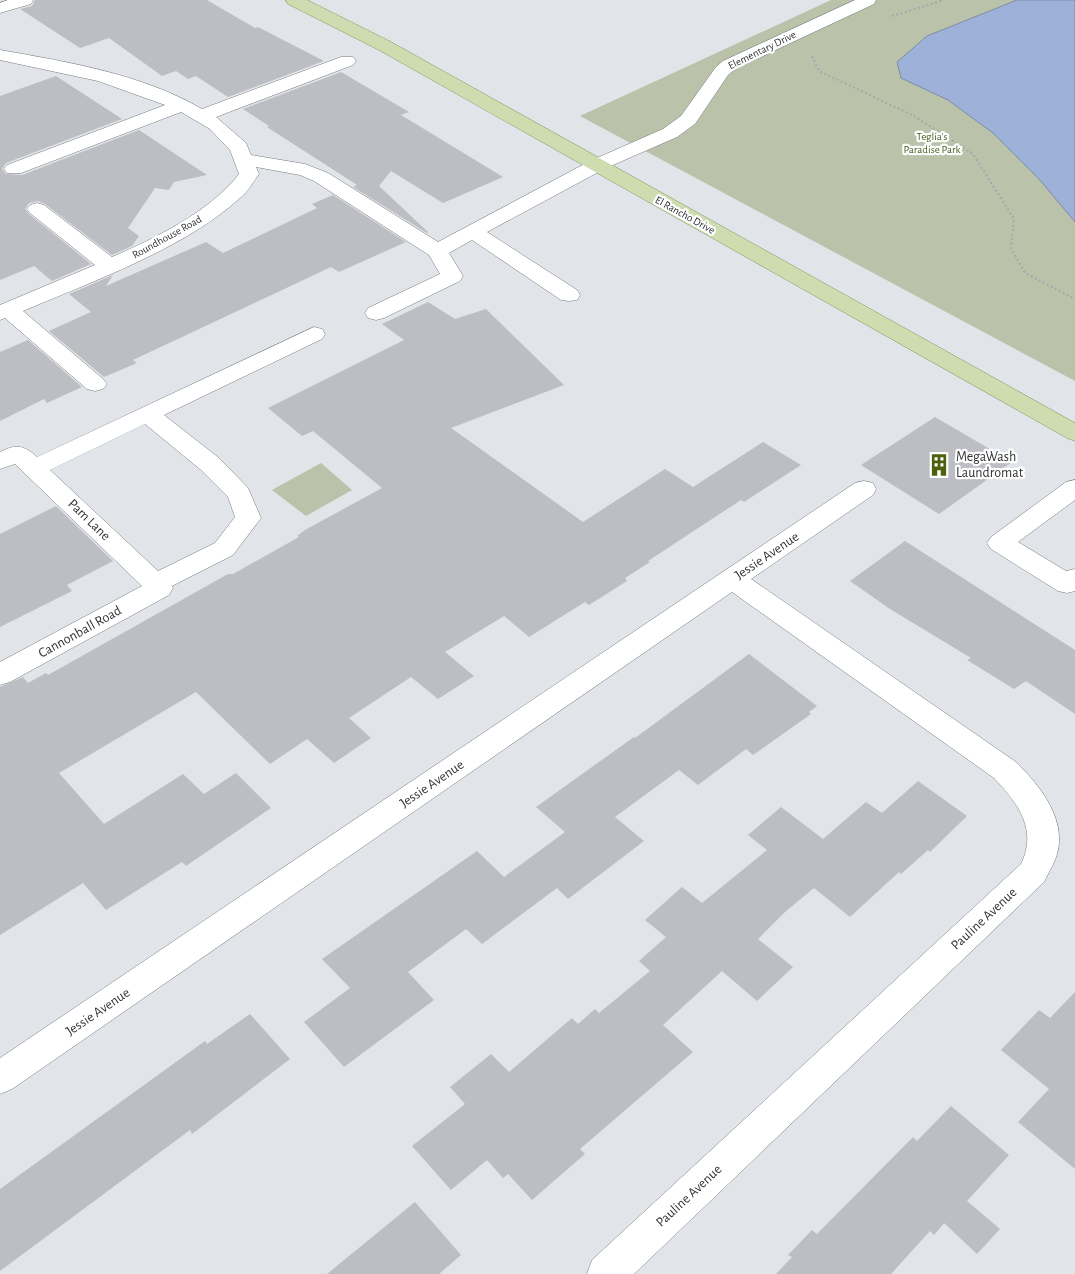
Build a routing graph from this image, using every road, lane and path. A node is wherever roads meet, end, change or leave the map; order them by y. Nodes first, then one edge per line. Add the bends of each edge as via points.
1 (25, 0) edge
2 (294, 0) edge
3 (868, 0) edge
4 (944, 0) edge
5 (0, 8) edge
6 (891, 16) dead end
7 (811, 53) dead end
8 (0, 55) edge
9 (347, 61) dead end
10 (182, 105) junction
11 (201, 116) junction
12 (248, 160) junction
13 (597, 165) junction
14 (14, 169) dead end
15 (37, 209) dead end
16 (473, 232) junction
17 (437, 251) junction
18 (110, 266) junction
19 (569, 295) dead end
20 (1075, 299) edge
21 (4, 312) edge
22 (376, 313) dead end
23 (314, 334) dead end
24 (95, 384) dead end
25 (147, 414) junction
26 (1075, 433) edge
27 (17, 461) edge
28 (1075, 488) edge
29 (864, 489) dead end
30 (1075, 578) edge
31 (732, 579) junction
32 (157, 586) junction
33 (0, 675) edge
34 (0, 1078) edge
35 (606, 1274) edge

1 - 5 street
2 - 13 main road, El Rancho Drive via 385,46
3 - 13 street, Elementary Drive via 729,65 688,120 670,133
4 - 6 path
7 - 20 path via 819,71 914,116 973,154 1014,219 1011,248 1026,273
8 - 10 street via 94,74
9 - 11 street
10 - 11 street
10 - 14 street
11 - 12 street via 228,132
12 - 17 street via 321,176
12 - 18 street, Roundhouse Road via 249,174 235,193 212,211 145,251
13 - 16 street, Elementary Drive
13 - 26 main road, El Rancho Drive
15 - 18 street
16 - 17 street, Elementary Drive
16 - 19 street
17 - 22 street via 452,276
18 - 21 street, Roundhouse Road
21 - 24 street
23 - 25 street
25 - 27 street
25 - 32 street, Cannonball Road via 210,464 239,494 248,518 224,549
27 - 32 street, Pam Lane
28 - 30 street via 1000,543 1067,584
29 - 31 street, Jessie Avenue
31 - 34 street, Jessie Avenue
31 - 35 street, Pauline Avenue via 1005,770 1026,791 1041,819 1043,848 1033,873
32 - 33 street, Cannonball Road

